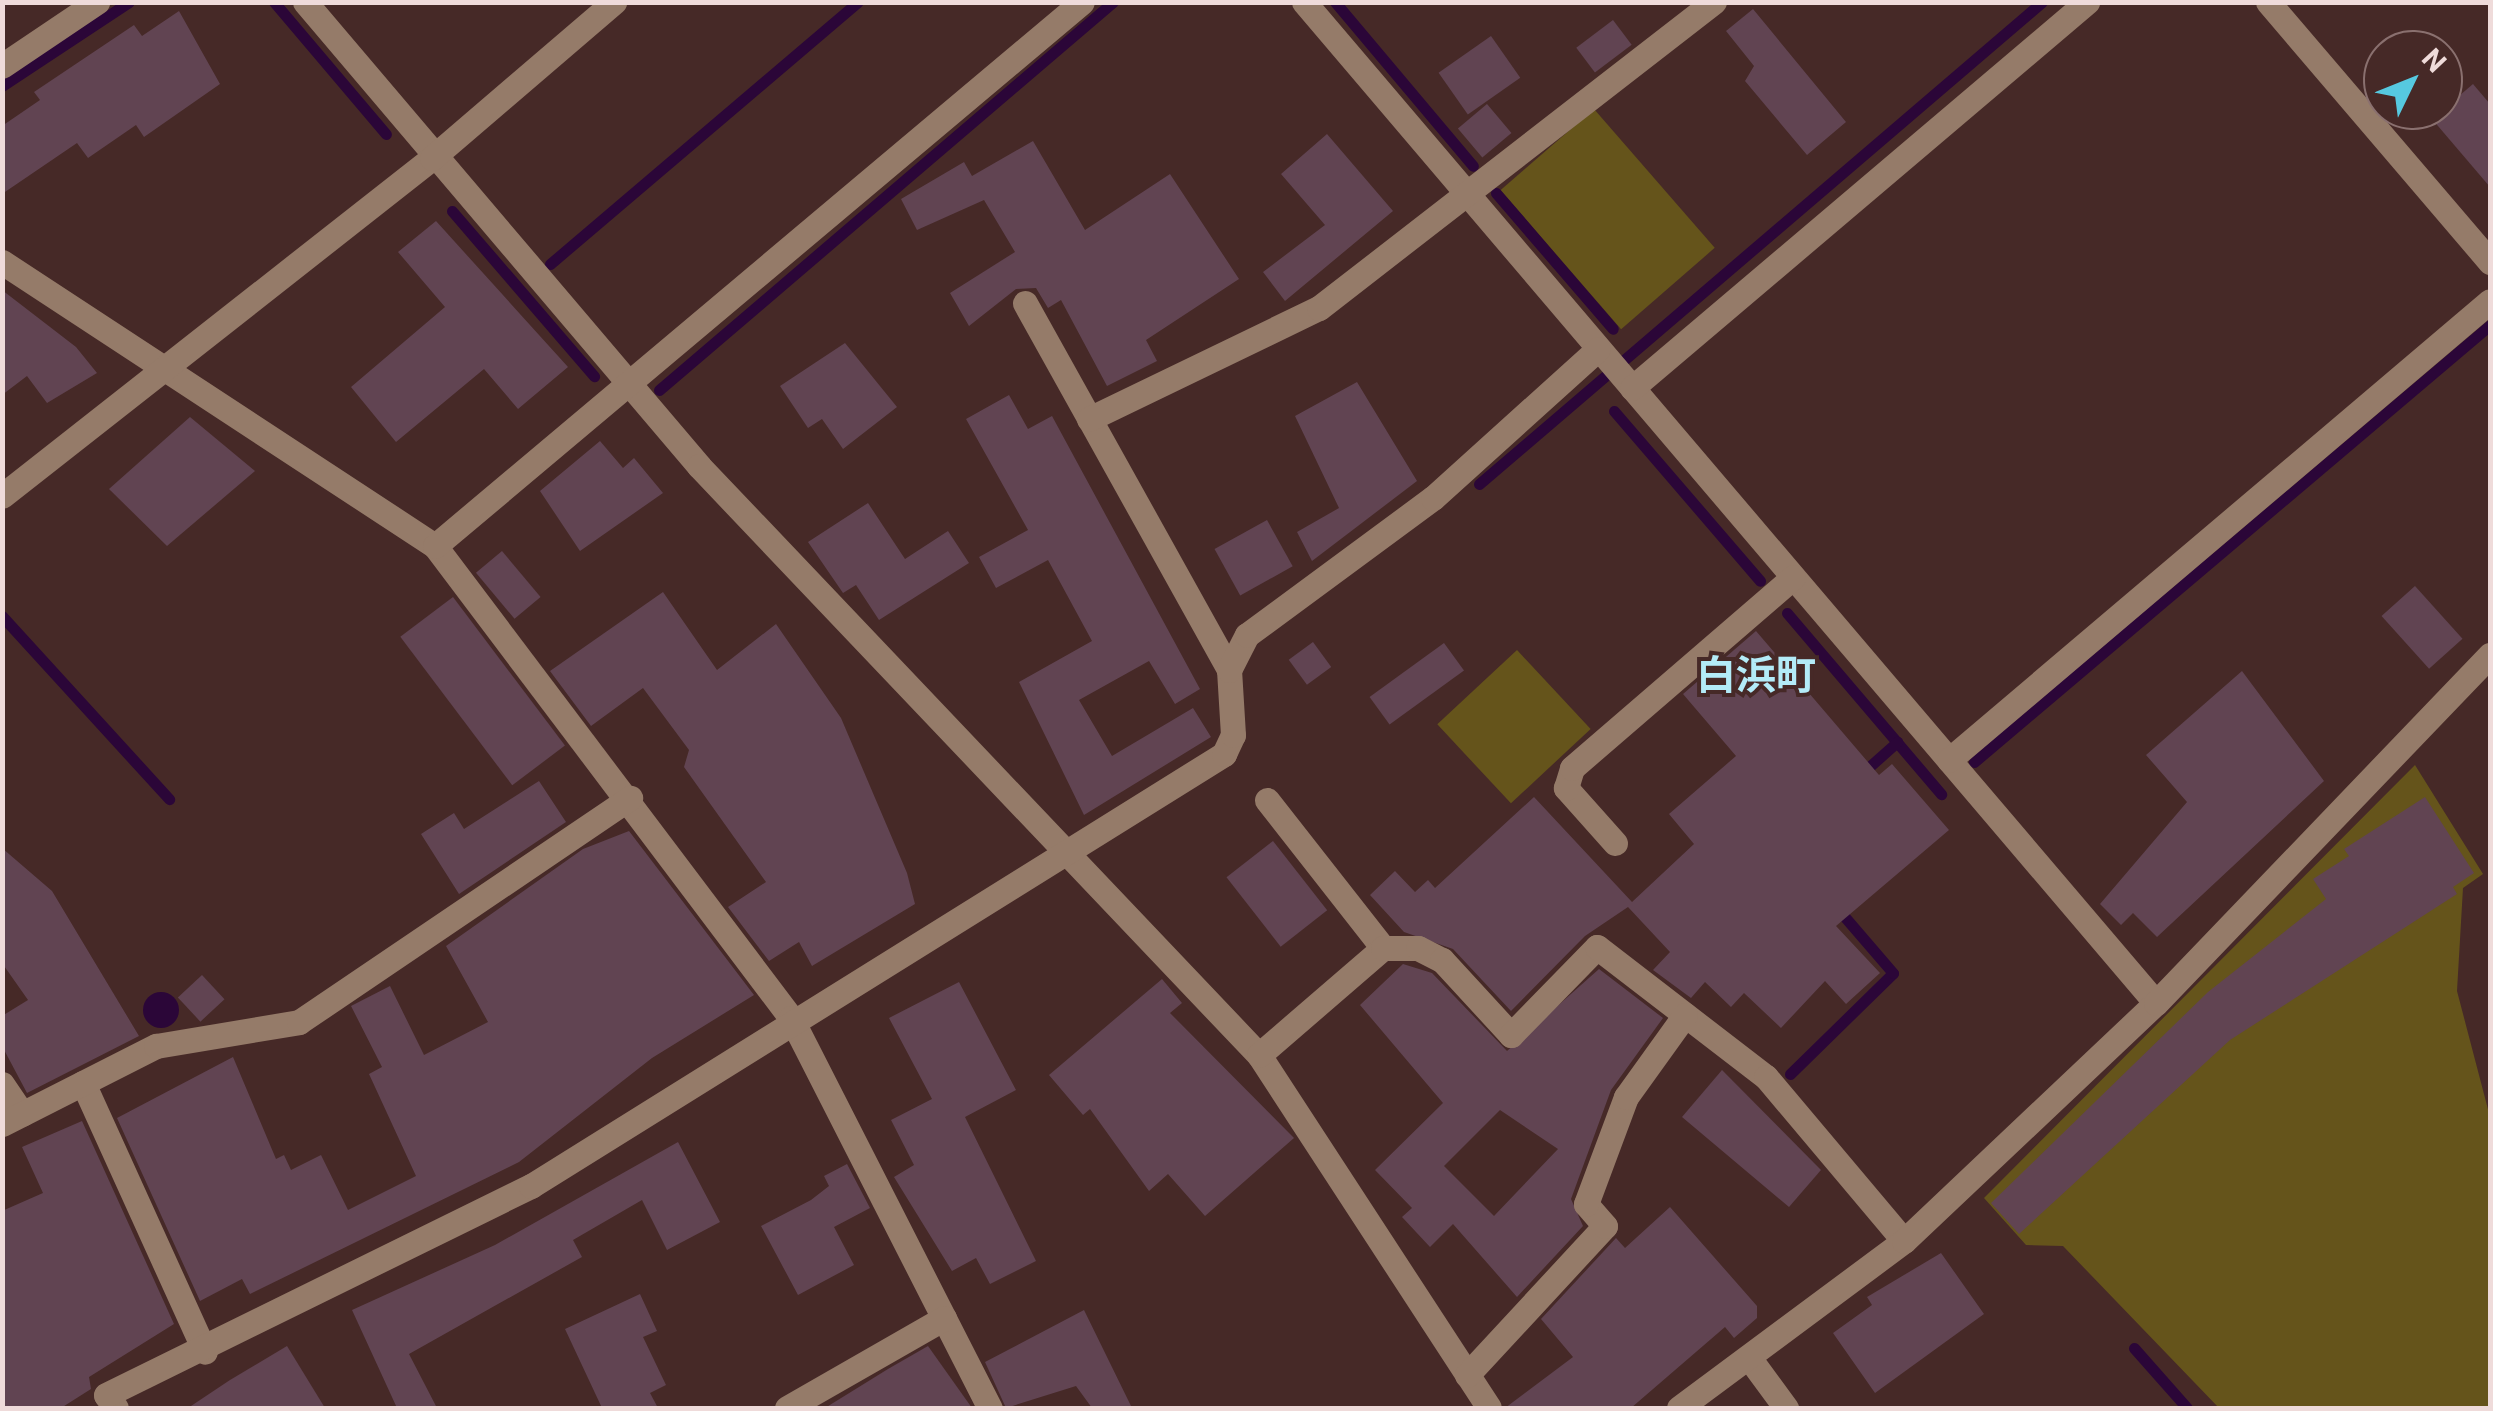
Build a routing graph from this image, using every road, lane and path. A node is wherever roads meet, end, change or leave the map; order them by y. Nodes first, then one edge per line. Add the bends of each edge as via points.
1 (97, 2) edge
2 (305, 2) edge
3 (614, 2) edge
4 (1082, 2) edge
5 (1304, 2) edge
6 (1714, 2) edge
7 (2088, 2) edge
8 (2268, 2) edge
9 (2, 66) edge
10 (432, 158) junction
11 (1465, 194) junction
12 (2, 262) edge
13 (2490, 262) edge
14 (2490, 301) edge
15 (1025, 302) dead end
16 (1600, 351) junction
17 (162, 370) junction
18 (628, 385) junction
19 (1629, 385) junction
20 (1089, 420) junction
21 (2, 496) edge
22 (435, 546) junction
23 (1793, 578) junction
24 (2490, 655) edge
25 (1228, 670) junction
26 (1949, 760) junction
27 (630, 798) junction
28 (1267, 800) dead end
29 (1615, 843) dead end
30 (1073, 856) junction
31 (1383, 948) junction
32 (2156, 1003) junction
33 (1686, 1015) junction
34 (791, 1018) junction
35 (1259, 1054) junction
36 (2, 1084) edge
37 (83, 1084) junction
38 (12, 1119) edge
39 (1904, 1241) junction
40 (944, 1318) junction
41 (205, 1352) junction
42 (1750, 1360) junction
43 (1468, 1375) junction
44 (103, 1404) edge
45 (786, 1408) edge
46 (990, 1408) edge
47 (1489, 1408) edge
48 (1679, 1408) edge
49 (1786, 1408) edge

1 - 9 street
2 - 10 street
3 - 10 street
4 - 18 street
5 - 11 street
6 - 11 street
7 - 19 street
8 - 13 street
10 - 17 street
10 - 18 street
11 - 16 street
11 - 20 street via 1319,308
12 - 17 street
14 - 26 street
15 - 20 street
16 - 19 street
16 - 25 street via 1434,498 1246,635
17 - 21 street
17 - 22 street
18 - 22 street
18 - 30 street
19 - 23 street
20 - 25 street
22 - 27 street
23 - 26 street
23 - 29 street via 1572,768 1566,788
24 - 32 street
25 - 30 street via 1233,735 1224,754
26 - 32 street
27 - 34 street
27 - 37 street via 300,1022 156,1046
28 - 31 street
30 - 34 street
30 - 35 street
31 - 33 street via 1418,948 1442,960 1511,1035 1596,947
31 - 35 street
32 - 39 street
33 - 39 street via 1783,1094
33 - 43 street via 1626,1097 1599,1168 1586,1204 1606,1226
34 - 40 street
34 - 41 street via 531,1186
35 - 43 street
36 - 38 street
37 - 38 street
37 - 41 street
39 - 42 street
40 - 45 street
40 - 46 street
41 - 44 street
42 - 48 street
42 - 49 street
43 - 47 street

